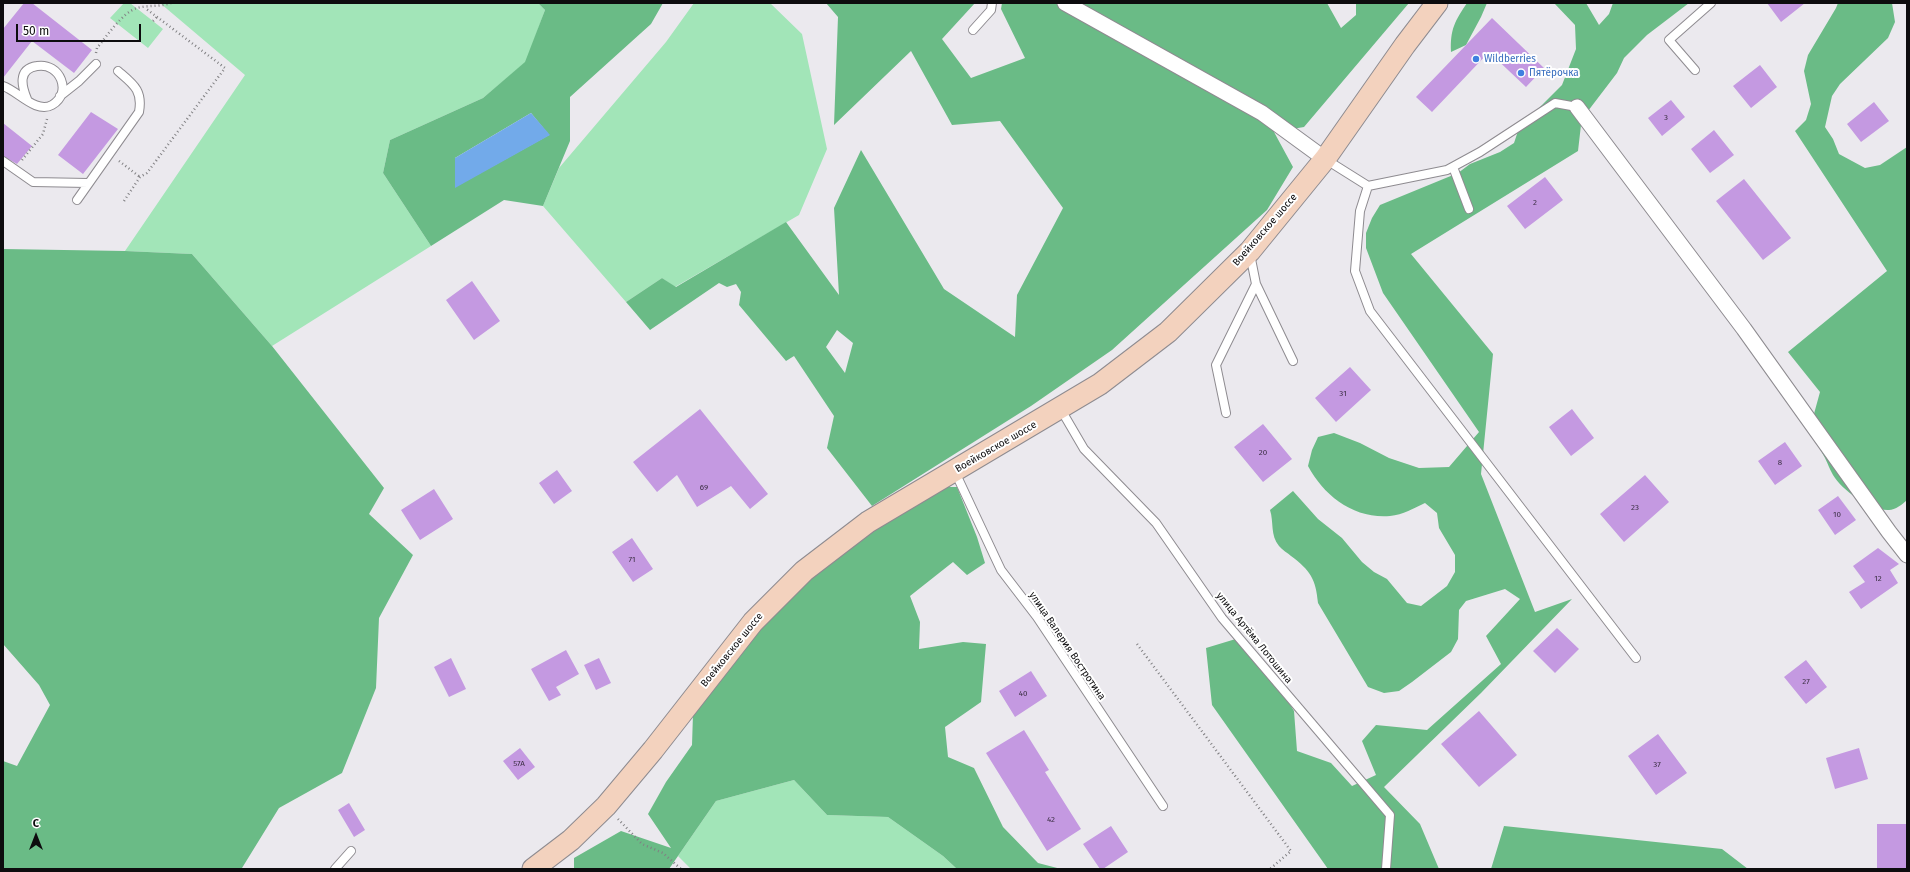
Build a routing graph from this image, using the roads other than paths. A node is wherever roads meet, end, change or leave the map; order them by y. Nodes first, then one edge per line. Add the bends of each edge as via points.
1 (992, 3) edge
2 (1065, 3) edge
3 (1437, 3) edge
4 (1711, 3) edge
5 (973, 30) dead end
6 (96, 64) road end
7 (1695, 70) dead end
8 (118, 71) dead end
9 (3, 86) edge
10 (60, 96) junction
11 (27, 100) junction
12 (1577, 107) joint
13 (1325, 159) junction
14 (3, 161) edge
15 (1453, 166) junction
16 (88, 183) junction
17 (1368, 186) junction
18 (77, 200) dead end
19 (1468, 209) dead end
20 (1250, 251) junction
21 (1256, 284) junction
22 (1293, 361) dead end
23 (1060, 408) junction
24 (1226, 413) dead end
25 (954, 471) junction
26 (1907, 555) edge
27 (1636, 658) dead end
28 (1163, 806) dead end
29 (351, 851) dead end
30 (335, 869) edge
31 (533, 869) edge
32 (1386, 869) edge

1 - 5 lane via 991,10
2 - 13 street via 1262,113
3 - 13 street, Воейковское шоссе
4 - 7 lane via 1669,40
6 - 10 lane
8 - 16 lane via 137,89 139,112
9 - 11 lane
10 - 11 lane via 50,106 39,107
10 - 11 lane via 63,83 54,68 45,65 35,66 27,70 21,82
12 - 15 lane via 1555,102 1492,144
12 - 26 street via 1744,329
13 - 17 lane
13 - 20 street, Воейковское шоссе
14 - 16 lane via 33,182
15 - 17 lane via 1447,170
15 - 19 lane
16 - 18 lane
17 - 27 lane via 1360,211 1355,271 1370,311
20 - 21 lane
20 - 23 street, Воейковское шоссе via 1168,332 1100,384
21 - 22 lane
21 - 24 lane via 1216,365
23 - 25 street, Воейковское шоссе
23 - 32 lane, улица Артёма Лотошина via 1084,449 1156,523 1222,618 1390,815
25 - 28 lane, улица Валерия Востротина via 1001,570 1037,616
25 - 31 street, Воейковское шоссе via 868,522 799,576 753,622 606,806 571,840
29 - 30 lane

